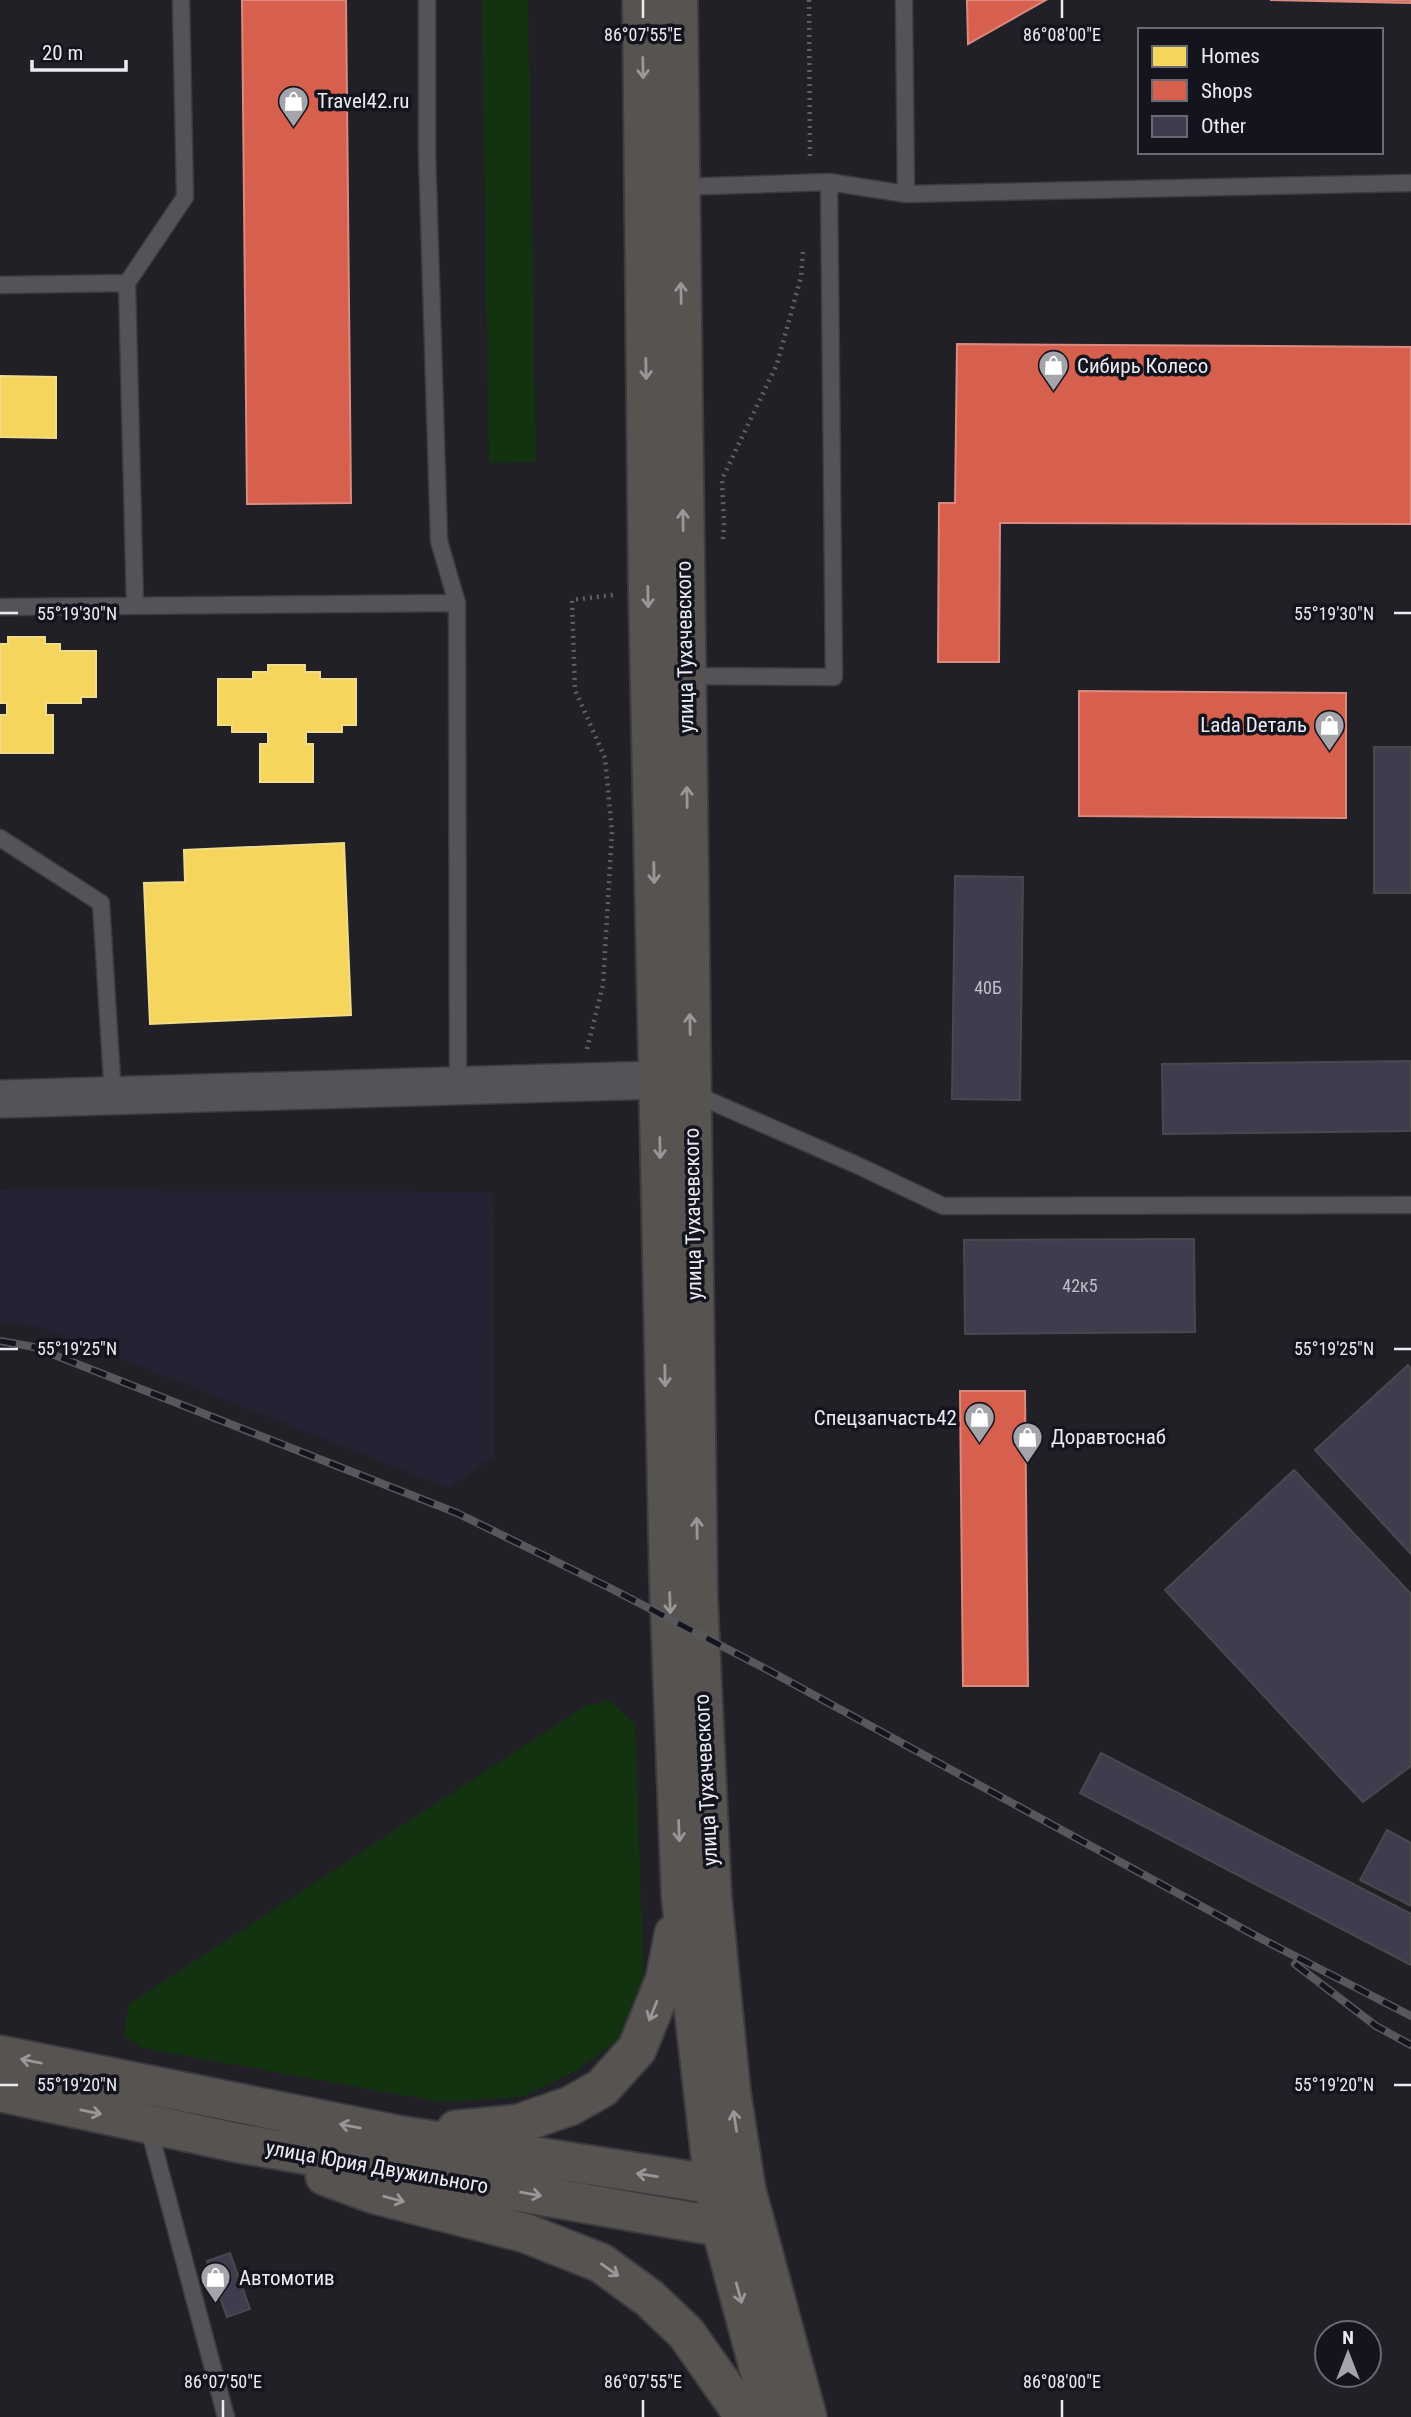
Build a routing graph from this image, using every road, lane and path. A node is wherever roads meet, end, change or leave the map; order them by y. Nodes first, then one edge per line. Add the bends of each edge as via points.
1 (181, 0) edge
2 (427, 0) edge
3 (642, 0) edge
4 (678, 0) edge
5 (809, 0) edge
6 (904, 0) edge
7 (811, 182) junction
8 (829, 182) junction
9 (1411, 183) edge
10 (662, 187) junction
11 (906, 194) junction
12 (803, 250) dead end
13 (127, 283) junction
14 (0, 285) edge
15 (724, 524) dead end
16 (457, 603) junction
17 (135, 606) junction
18 (0, 607) edge
19 (668, 676) junction
20 (0, 838) edge
21 (458, 1085) junction
22 (675, 1086) junction
23 (113, 1096) junction
24 (0, 1099) edge
25 (1411, 1205) edge
26 (681, 1897) junction
27 (0, 2055) edge
28 (0, 2092) edge
29 (147, 2124) junction
30 (398, 2135) junction
31 (238, 2143) junction
32 (730, 2187) junction
33 (739, 2228) junction
34 (226, 2417) edge
35 (745, 2417) edge
36 (772, 2417) edge
37 (807, 2417) edge

1 - 13 lane via 185,197
2 - 16 lane via 439,541
3 -> 10 main road, улица Тухачевского
4 - 10 main road, улица Тухачевского
5 - 7 path
6 - 11 lane
7 - 8 lane
7 - 10 lane
8 - 11 lane
8 - 19 lane via 834,677
9 - 11 lane
10 - 19 main road, улица Тухачевского
12 - 15 path via 801,277 777,364 722,479
13 - 14 lane
13 - 17 lane
16 - 17 lane
16 - 21 lane
17 - 18 lane
19 - 22 main road, улица Тухачевского
20 - 23 lane via 101,903
21 - 22 street
21 - 23 street
22 - 25 lane via 943,1206
22 -> 26 main road, улица Тухачевского via 669,1581
32 -> 22 main road, улица Тухачевского via 731,2092 712,1897
23 - 24 street
26 -> 30 main road via 665,1980 637,2049 601,2088 570,2106 519,2124
26 - 32 main road, улица Тухачевского
30 -> 27 main road, улица Юрия Двужильного
28 -> 29 main road, улица Юрия Двужильного
29 - 31 main road, улица Юрия Двужильного
29 - 34 lane
32 -> 30 main road, улица Юрия Двужильного
31 -> 33 main road, улица Юрия Двужильного
31 -> 35 main road via 374,2194 525,2233 601,2263 649,2298 685,2333
32 - 33 main road, улица Тухачевского
33 -> 36 main road, улица Тухачевского
33 - 37 main road, улица Тухачевского

